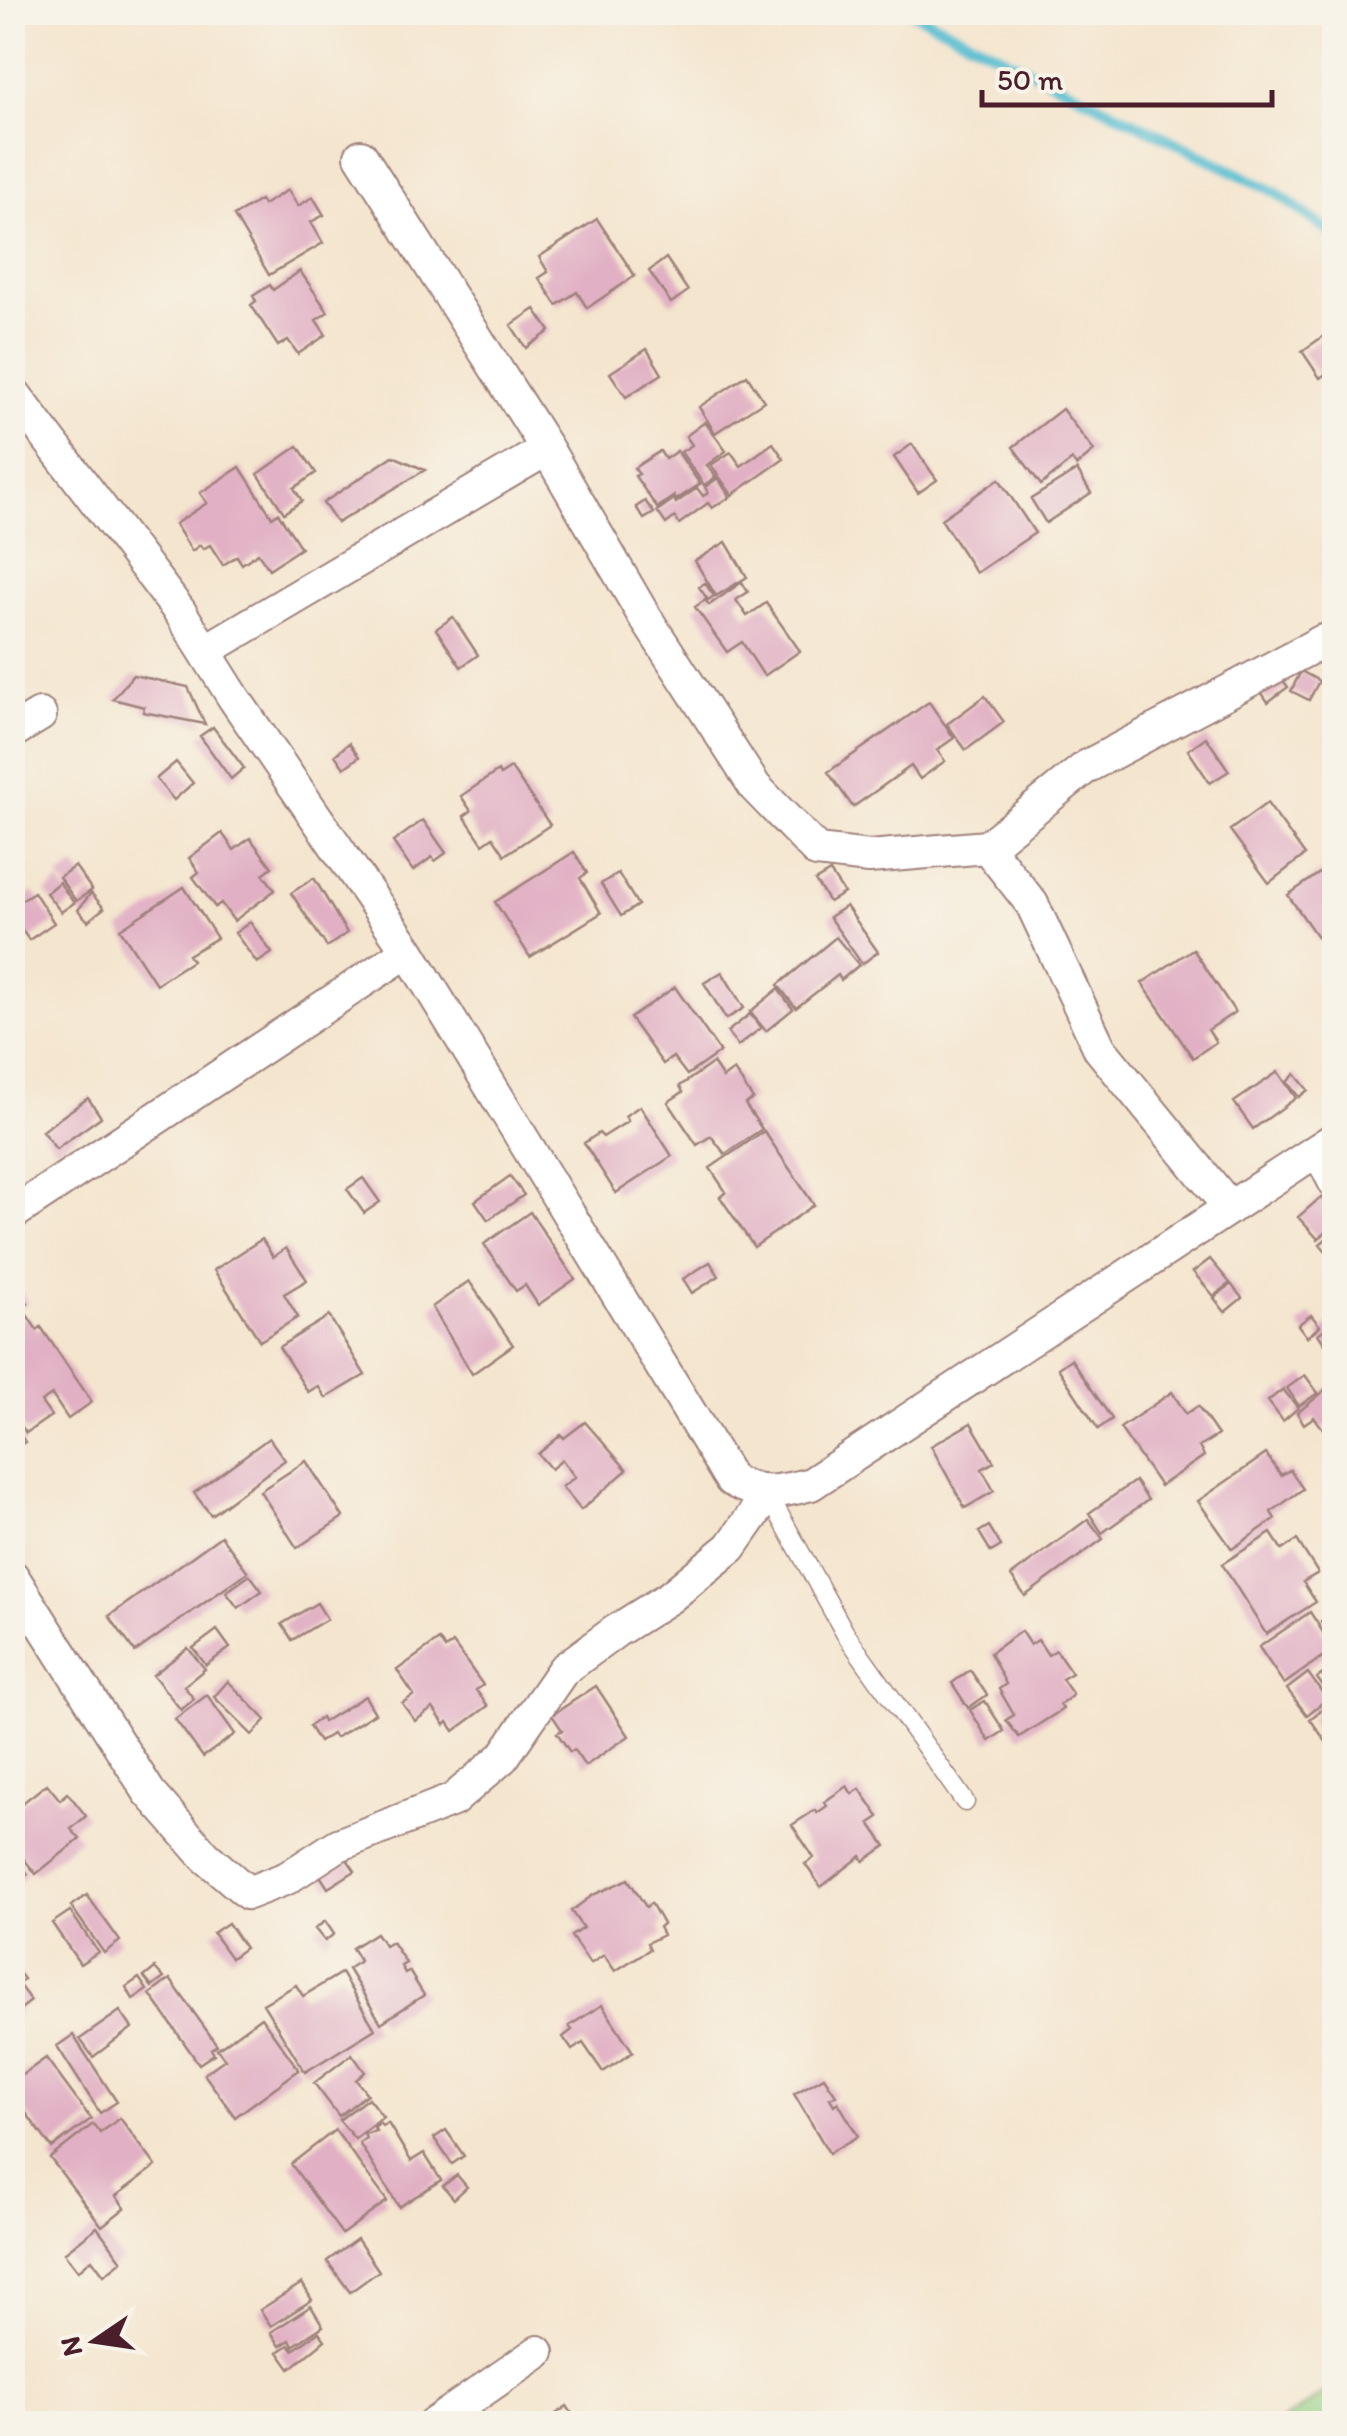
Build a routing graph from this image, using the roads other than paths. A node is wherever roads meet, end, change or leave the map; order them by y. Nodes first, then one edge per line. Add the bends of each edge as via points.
1 (361, 156) dead end
2 (12, 391) edge
3 (547, 449) junction
4 (1323, 641) dead end
5 (204, 651) junction
6 (988, 846) junction
7 (408, 950) junction
8 (1326, 1144) edge
9 (1334, 1180) edge
10 (1230, 1208) junction
11 (12, 1214) edge
12 (768, 1494) junction
13 (12, 1576) edge
14 (965, 1802) dead end
15 (538, 2352) dead end
16 (434, 2424) edge

1 - 3 street
2 - 5 street
3 - 5 street
3 - 6 street via 755,786 817,851 869,856
4 - 6 street via 1086,767
5 - 7 street
6 - 10 street via 1032,904 1100,1049
7 - 11 street
7 - 12 street via 731,1480
8 - 9 street
8 - 10 street
10 - 12 street via 811,1484
12 - 13 street via 732,1547 563,1670 503,1757 453,1800 338,1846 287,1878 248,1892 206,1857 149,1792
12 - 14 lane via 845,1633
15 - 16 street

